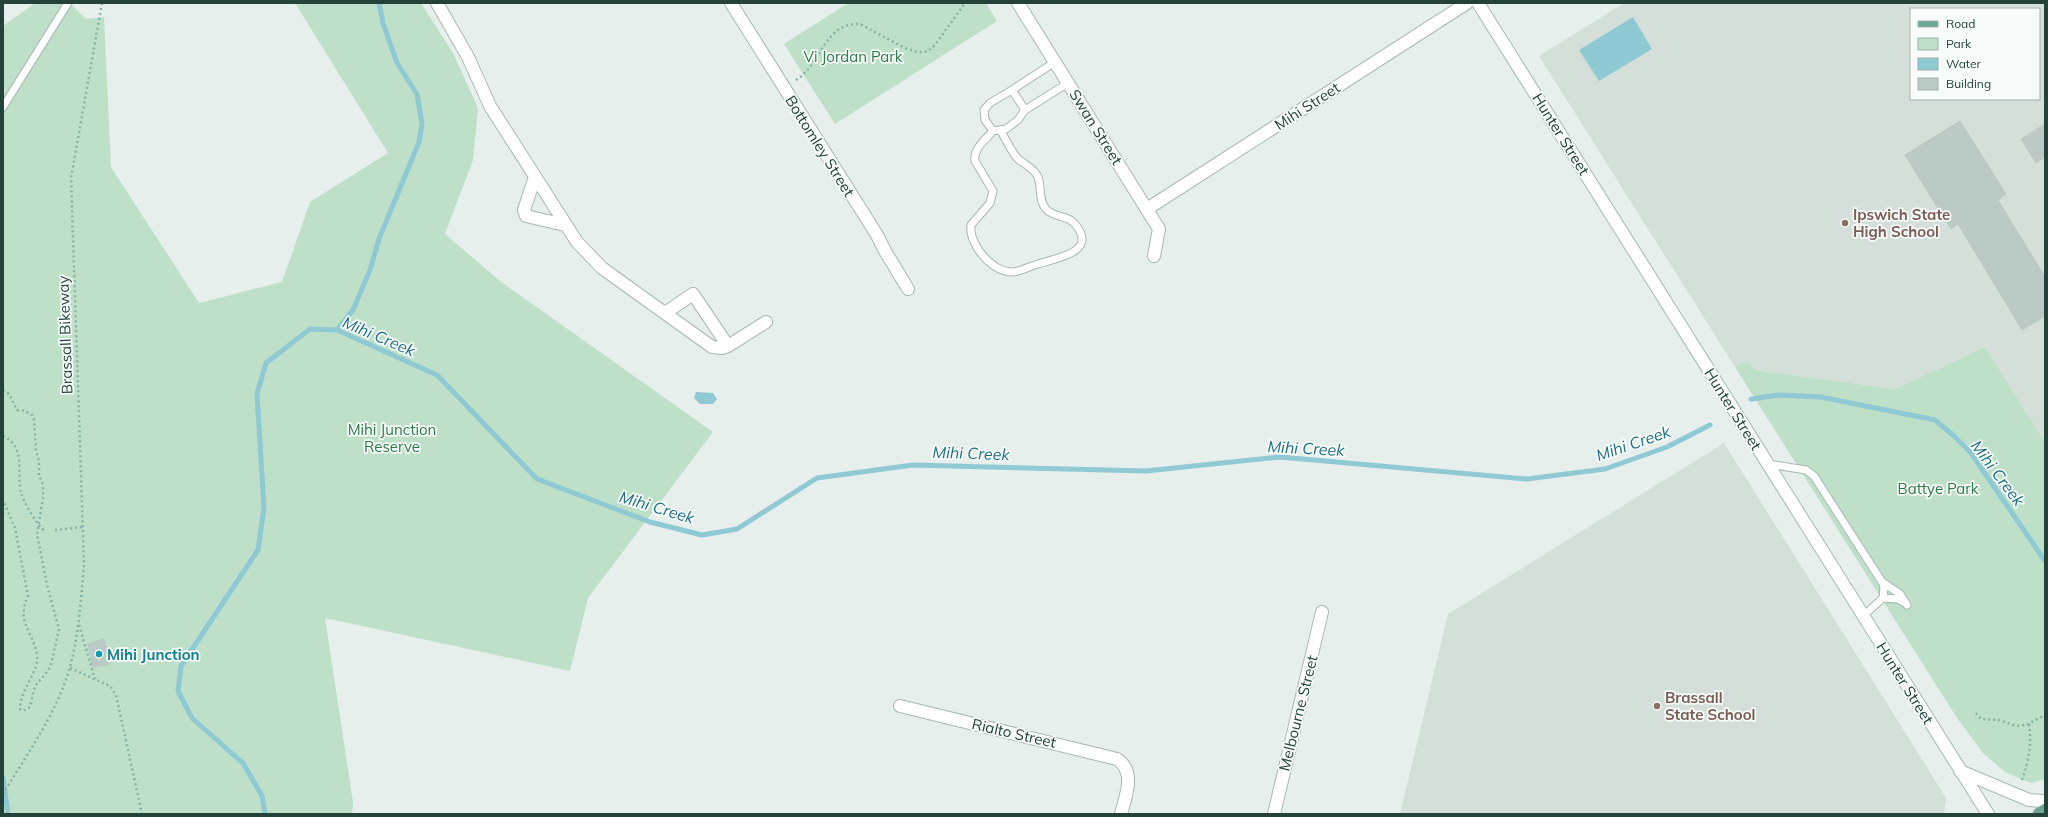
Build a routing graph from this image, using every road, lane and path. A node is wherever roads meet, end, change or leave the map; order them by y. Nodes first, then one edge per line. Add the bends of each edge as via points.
1 (68, 3) edge
2 (102, 3) edge
3 (437, 3) edge
4 (731, 3) edge
5 (965, 3) edge
6 (1018, 3) edge
7 (1467, 3) edge
8 (1478, 3) edge
9 (1055, 62) junction
10 (1068, 83) junction
11 (783, 87) junction
12 (1012, 90) junction
13 (3, 107) edge
14 (1025, 110) junction
15 (997, 131) junction
16 (535, 177) junction
17 (1147, 209) junction
18 (565, 225) junction
19 (1154, 256) dead end
20 (908, 289) dead end
21 (665, 313) junction
22 (766, 322) dead end
23 (728, 346) junction
24 (3, 390) edge
25 (3, 436) edge
26 (1768, 464) junction
27 (3, 500) edge
28 (38, 526) junction
29 (82, 528) junction
30 (55, 530) dead end
31 (45, 531) dead end
32 (1882, 582) junction
33 (1883, 598) junction
34 (1322, 612) dead end
35 (1863, 616) junction
36 (78, 624) junction
37 (70, 668) junction
38 (95, 679) junction
39 (900, 706) dead end
40 (1976, 713) dead end
41 (2045, 715) edge
42 (2029, 723) junction
43 (1960, 771) junction
44 (2022, 780) dead end
45 (3, 794) edge
46 (2045, 801) edge
47 (2045, 810) edge
48 (142, 814) edge
49 (1121, 814) edge
50 (1274, 814) edge
51 (1988, 814) edge
52 (2039, 814) edge

1 - 13 lane
2 - 29 path, Brassall Bikeway via 71,178
3 - 16 street via 468,58 490,106
4 - 11 street, Bottomley Street
5 - 11 path via 930,51 909,49 860,24 845,25 832,35 802,76
6 - 9 street, Swan Street
7 - 17 street, Mihi Street
8 - 26 street, Hunter Street
9 - 10 street, Swan Street
9 - 12 lane
10 - 14 lane
10 - 17 street, Swan Street
11 - 20 street, Bottomley Street via 877,235
12 - 14 lane
12 - 15 lane via 990,103 984,110 985,120
14 - 15 lane via 1018,120
15 - 15 lane via 1018,159 1035,172 1041,201 1046,210 1074,223 1080,231 1079,246 1072,254 1017,272 1006,273 990,263 972,239 971,225 990,203 994,191 974,156 978,148
16 - 18 street
16 - 18 street via 524,210 526,216
17 - 19 street, Swan Street via 1159,229
18 - 21 street via 602,268
21 - 23 street via 708,344 718,348
21 - 23 street via 693,294
22 - 23 street
24 - 28 path via 9,394 17,410 32,415 34,420 39,475 43,485
25 - 28 path via 8,438 20,461 21,491
26 - 32 lane via 1806,470 1814,476
26 - 35 street, Hunter Street
27 - 28 path via 15,528 28,596 23,616 37,654 35,667 22,694 20,709 24,711 30,707 35,686 48,671 60,629 48,589 37,534
28 - 31 path
29 - 30 path
29 - 36 path, Brassall Bikeway via 84,565
32 - 33 lane
32 - 33 lane via 1900,594 1907,604 1898,599
33 - 35 lane
34 - 50 street, Melbourne Street
35 - 43 street, Hunter Street
36 - 37 path, Brassall Bikeway
36 - 38 path
37 - 38 path
37 - 45 path, Brassall Bikeway via 44,726
38 - 48 path via 110,686 116,695
39 - 49 street, Rialto Street via 1112,756 1122,762 1129,781
40 - 42 path via 1981,719 1999,720 2011,726
41 - 42 path
42 - 44 path via 2029,757
43 - 46 street via 2029,800
43 - 51 street, Hunter Street
47 - 52 main road

